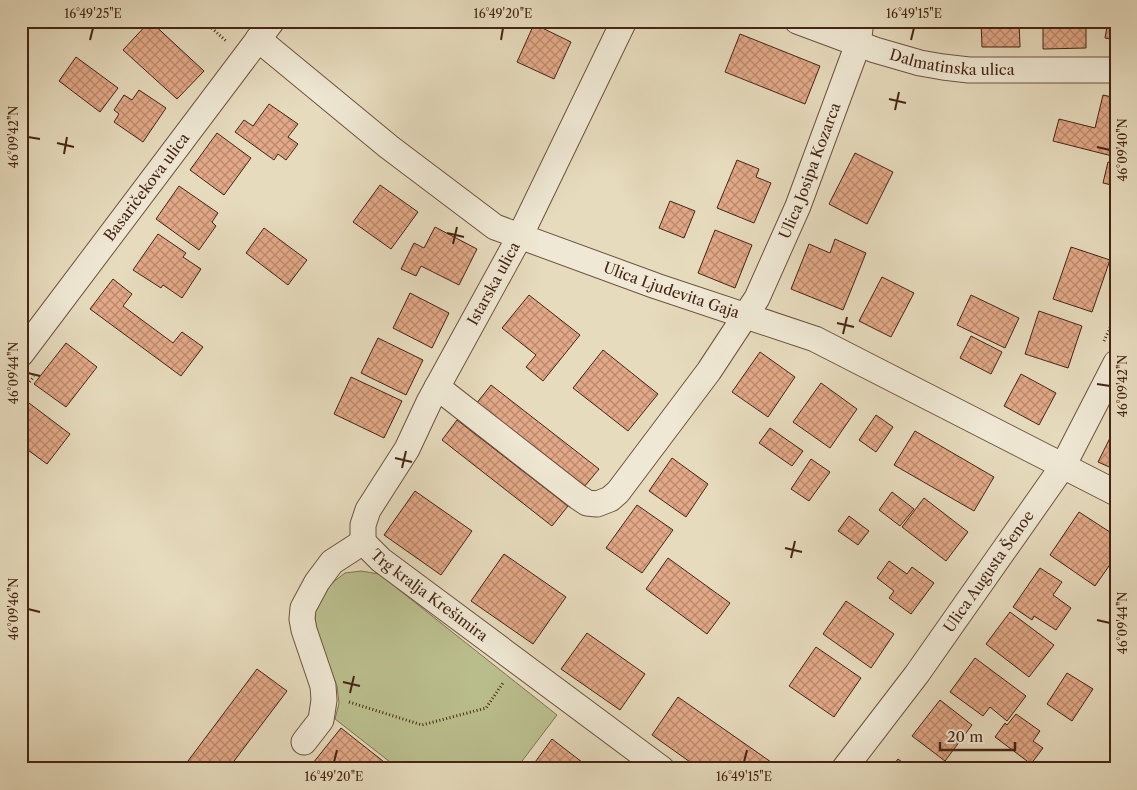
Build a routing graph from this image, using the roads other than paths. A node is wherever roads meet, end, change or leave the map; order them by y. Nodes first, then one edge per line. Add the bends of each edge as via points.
1 (624, 21) edge
2 (797, 21) edge
3 (265, 30) edge
4 (860, 33) edge
5 (1116, 70) edge
6 (520, 236) junction
7 (746, 315) junction
8 (21, 354) edge
9 (1116, 363) edge
10 (437, 387) junction
11 (1063, 466) junction
12 (1116, 493) edge
13 (363, 542) junction
14 (304, 742) dead end
15 (662, 769) edge
16 (844, 769) edge

1 - 6 street, Istarska ulica
2 - 4 street, Dalmatinska ulica
3 - 6 street, Ulica Ljudevita Gaja via 389,147 495,227
3 - 8 street, Basaričekova ulica
4 - 5 street, Dalmatinska ulica via 920,63 960,69
4 - 7 street, Ulica Josipa Kozarca via 798,206 757,298
6 - 7 street, Ulica Ljudevita Gaja
6 - 10 street, Istarska ulica
7 - 10 street, Ulica Josipa Kozarca via 709,371 630,477 610,499 597,504 587,503 578,497
7 - 11 street, Ulica Ljudevita Gaja via 815,339
9 - 11 street, Ulica Augusta Šenoe
10 - 13 street, Istarska ulica via 406,448 368,510 363,525
11 - 12 street, Ulica Ljudevita Gaja
11 - 16 street, Ulica Augusta Šenoe via 917,674
13 - 14 street, Trg kralja Krešimira via 332,562 303,608 304,630 323,686 324,700 321,720
13 - 15 street, Trg kralja Krešimira via 381,560

